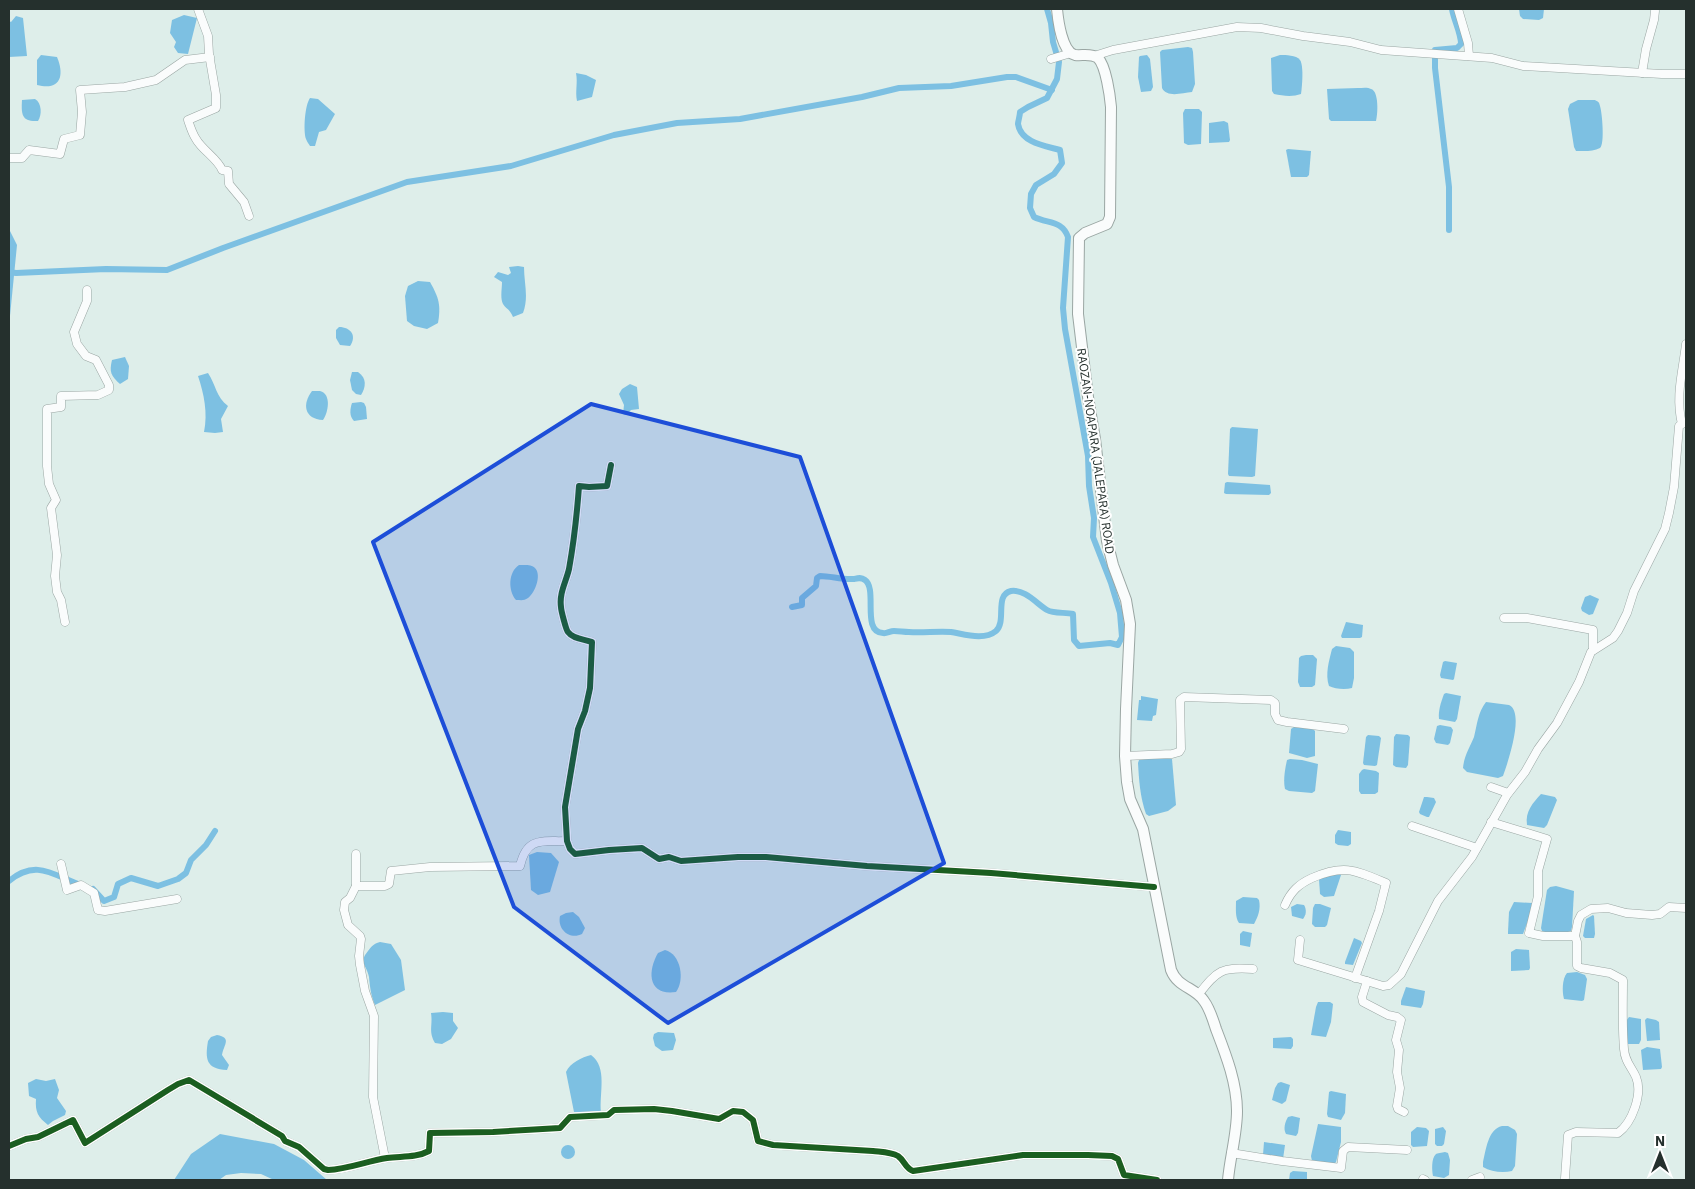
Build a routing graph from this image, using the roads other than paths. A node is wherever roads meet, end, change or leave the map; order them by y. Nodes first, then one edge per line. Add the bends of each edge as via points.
1 (198, 9) edge
2 (1057, 9) edge
3 (1458, 9) edge
4 (1654, 11) dead end
5 (1068, 55) junction
6 (1094, 56) junction
7 (1469, 56) junction
8 (210, 57) junction
9 (1051, 59) dead end
10 (1642, 73) junction
11 (1686, 74) edge
12 (9, 158) edge
13 (249, 216) dead end
14 (87, 290) dead end
15 (1686, 344) edge
16 (1684, 423) edge
17 (611, 465) dead end
18 (1504, 618) dead end
19 (65, 622) dead end
20 (1593, 650) junction
21 (1344, 729) dead end
22 (1125, 756) junction
23 (1491, 787) dead end
24 (1508, 793) junction
25 (1491, 822) junction
26 (1412, 826) dead end
27 (567, 841) junction
28 (1477, 848) junction
29 (356, 854) dead end
30 (61, 864) dead end
31 (356, 886) junction
32 (1154, 887) junction
33 (177, 899) dead end
34 (1285, 904) dead end
35 (1686, 908) edge
36 (1575, 936) junction
37 (1300, 940) dead end
38 (1253, 969) dead end
39 (1355, 978) junction
40 (1367, 981) junction
41 (1198, 995) junction
42 (1404, 1112) dead end
43 (9, 1146) edge
44 (1407, 1150) dead end
45 (1231, 1153) junction
46 (385, 1158) junction
47 (1480, 1177) dead end
48 (1565, 1178) dead end
49 (1157, 1180) edge
50 (1228, 1180) edge
51 (1472, 1180) edge

1 - 8 street via 208,36
2 - 5 main road
3 - 7 street
4 - 10 street
5 - 6 main road
5 - 9 street
6 - 7 street via 1246,27 1350,42 1381,50
6 - 22 main road, RAOZAN-NOAPARA (JALEPARA) ROAD via 1103,68 1111,107 1110,217 1105,226 1079,238 1078,314 1096,439 1106,541 1129,617
7 - 10 street via 1523,66
8 - 12 street via 185,60 156,80 125,87 80,90 80,134 64,139 60,154 29,150 22,158
8 - 13 street via 216,108 188,120 208,155 220,164 222,170 228,171 229,184 244,202
10 - 11 street
14 - 19 street via 87,301 74,332 77,344 86,356 96,360 109,390 98,395 61,396 61,407 47,409 47,466 56,500 51,508 57,555 55,576
15 - 16 street via 1678,394 1679,413
16 - 20 street via 1679,426 1674,487 1665,529 1618,631 1613,638
17 - 27 street via 607,486 579,486 576,531 562,595 566,630 571,636 592,642 590,688 578,729 565,807
18 - 20 street via 1527,618 1593,630
20 - 24 street via 1557,723
21 - 22 street via 1278,720 1275,703 1271,700 1184,697 1180,702 1179,752
22 - 32 main road, RAOZAN-NOAPARA (JALEPARA) ROAD via 1128,792 1143,829
23 - 24 street
24 - 25 street
25 - 28 street
25 - 36 street via 1547,839 1538,871 1538,896 1529,933
26 - 28 street
27 - 31 street via 541,841 528,846 520,866 391,871 389,884 385,886
27 - 32 street via 575,854 642,848 658,859 669,857 681,861 766,856
28 - 40 street via 1438,901 1401,974 1389,985
29 - 31 street
30 - 33 street via 66,890 81,886 94,893 98,910
31 - 46 street via 345,902 344,910 348,924 361,939 358,956 374,1016 373,1097
32 - 41 main road, RAOZAN-NOAPARA (JALEPARA) ROAD via 1171,970 1180,984
34 - 39 street via 1303,882 1335,870 1364,873 1386,883
35 - 36 street via 1669,907 1660,914 1652,915 1608,908 1590,909 1581,915
36 - 48 street via 1577,966 1610,973 1623,980 1624,1050 1638,1091 1631,1118 1618,1132 1576,1132 1568,1135
37 - 39 street via 1298,960
38 - 41 street via 1223,970
39 - 40 street
40 - 42 street via 1363,1002 1401,1020 1396,1040 1400,1088 1397,1106
41 - 45 main road, RAOZAN-NOAPARA (JALEPARA) ROAD via 1205,1002 1216,1026 1236,1094 1236,1131
43 - 46 street via 38,1137 73,1120 85,1142 178,1084 190,1080 299,1147 324,1169
44 - 45 street via 1348,1147 1343,1151 1341,1168
45 - 50 main road, RAOZAN-NOAPARA (JALEPARA) ROAD
46 - 49 street via 420,1156 429,1151 430,1133 560,1128 570,1117 608,1115 614,1110 672,1111 719,1119 733,1112 743,1112 753,1120 758,1141 773,1145 889,1153 898,1156 906,1168 913,1171 1023,1155 1088,1155 1112,1156 1118,1159 1124,1175
47 - 51 street

